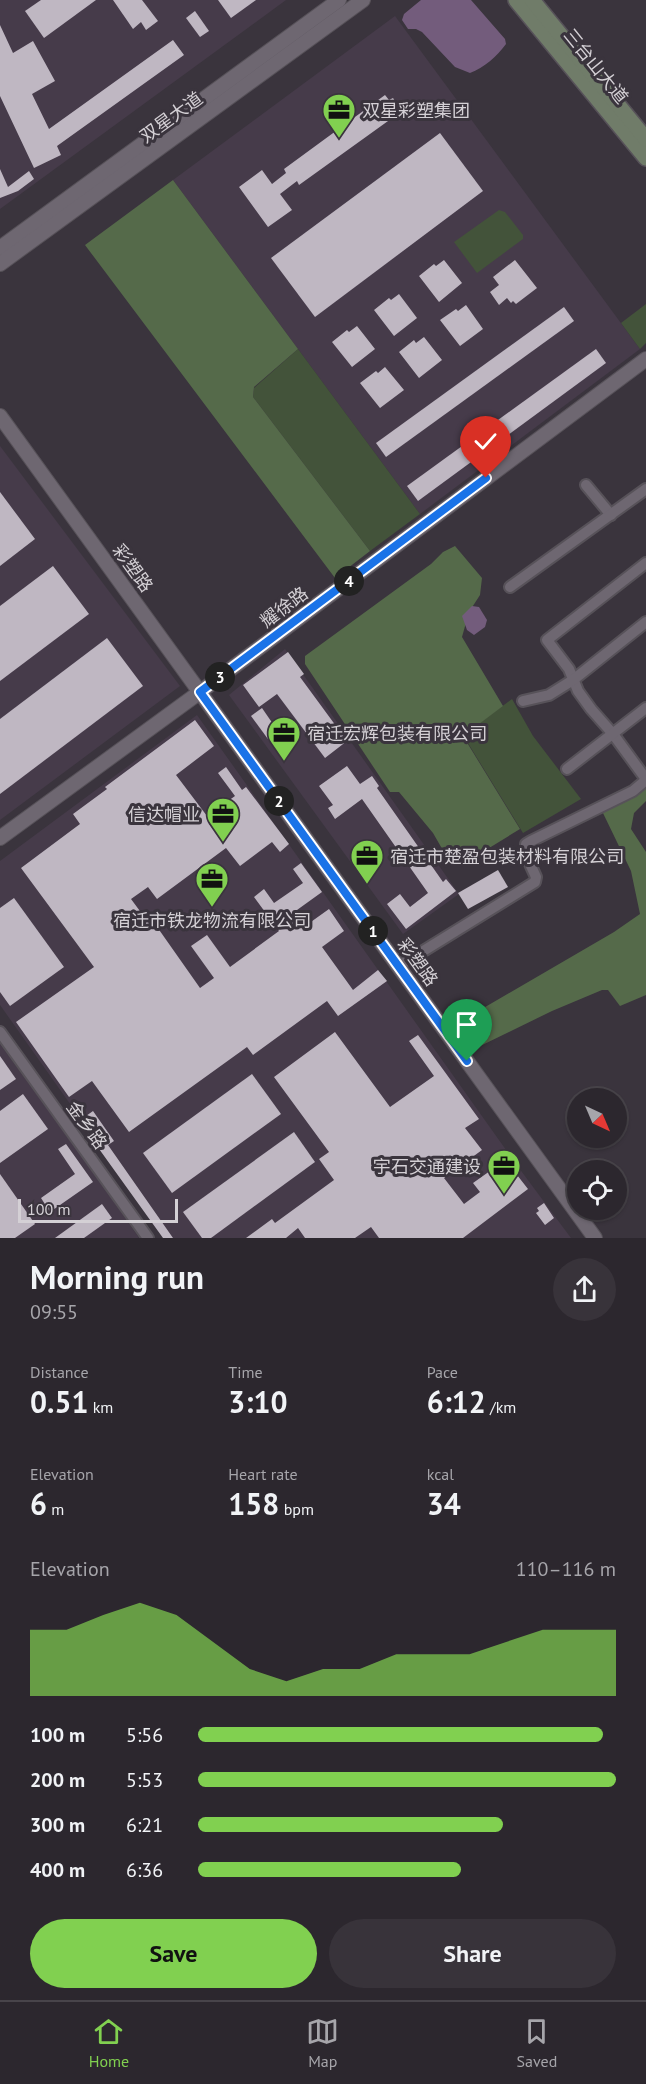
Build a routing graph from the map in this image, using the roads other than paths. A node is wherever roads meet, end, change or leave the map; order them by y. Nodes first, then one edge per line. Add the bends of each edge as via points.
1 (339, 0) edge
2 (363, 0) edge
3 (516, 0) edge
4 (532, 0) edge
5 (646, 139) edge
6 (646, 158) edge
7 (0, 248) edge
8 (0, 264) edge
9 (646, 359) edge
10 (0, 416) edge
11 (586, 485) dead end
12 (646, 489) edge
13 (611, 515) junction
14 (646, 563) edge
15 (510, 587) dead end
16 (646, 622) edge
17 (573, 680) junction
18 (200, 692) junction
19 (523, 701) dead end
20 (646, 708) edge
21 (613, 734) junction
22 (567, 769) dead end
23 (646, 779) edge
24 (0, 838) edge
25 (399, 966) junction
26 (0, 1032) edge
27 (148, 1238) edge
28 (595, 1238) edge

1 - 7 street, 双星大道
2 - 8 street, 双星大道
3 - 6 main road, 三台山大道
4 - 5 main road, 三台山大道
9 - 18 street, 耀徐路
10 - 18 street, 彩塑路
11 - 13 street
12 - 13 street
13 - 15 street
14 - 17 street via 547,640
16 - 17 street
17 - 19 street via 549,695
17 - 21 street
18 - 24 street, 耀徐路
18 - 25 street, 彩塑路
20 - 21 street
21 - 22 street
21 - 23 street
23 - 25 street via 633,791 526,844 534,882
25 - 28 street, 彩塑路
26 - 27 street, 金乡路

